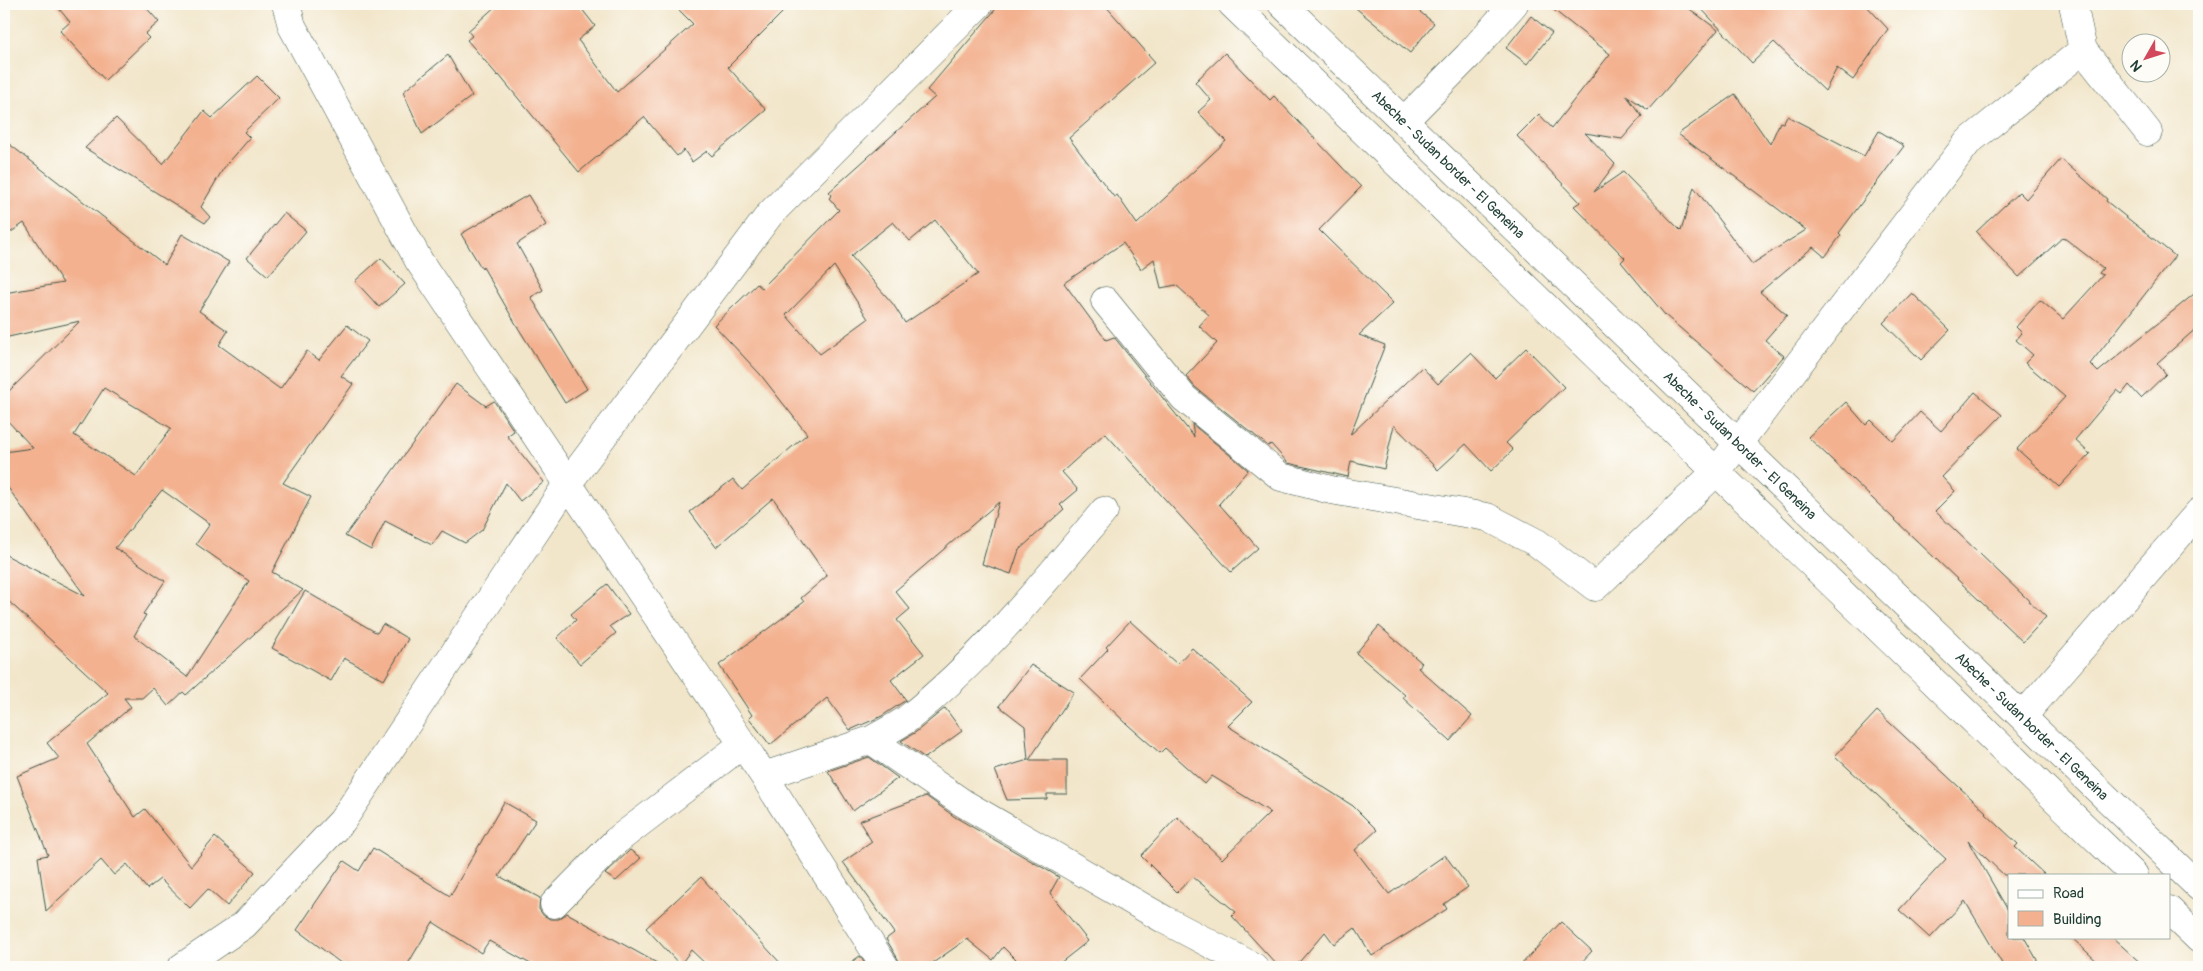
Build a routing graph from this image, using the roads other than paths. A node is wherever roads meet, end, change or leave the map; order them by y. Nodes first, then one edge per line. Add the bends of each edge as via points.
1 (286, 4) edge
2 (979, 4) edge
3 (1232, 4) edge
4 (1514, 4) edge
5 (2073, 4) edge
6 (1292, 7) edge
7 (2083, 50) junction
8 (1404, 122) junction
9 (2148, 132) dead end
10 (1105, 301) dead end
11 (1738, 444) junction
12 (1717, 471) junction
13 (568, 483) junction
14 (1104, 511) dead end
15 (2199, 512) edge
16 (2023, 716) junction
17 (871, 740) junction
18 (743, 744) junction
19 (764, 776) junction
20 (2133, 874) edge
21 (2199, 887) edge
22 (554, 904) dead end
23 (2170, 911) edge
24 (2199, 939) edge
25 (182, 967) edge
26 (885, 967) edge
27 (1254, 967) edge

1 - 13 main road via 292,26 419,261
2 - 13 main road via 770,214
3 - 12 main road
4 - 8 main road
5 - 7 main road
6 - 8 main road, Abeche - Sudan border - El Geneina
7 - 9 main road
7 - 11 main road via 1968,142
8 - 11 main road, Abeche - Sudan border - El Geneina
10 - 12 main road via 1184,398 1281,477 1331,490 1487,517 1537,543 1596,588
11 - 12 main road
11 - 16 main road, Abeche - Sudan border - El Geneina
12 - 20 main road
13 - 18 main road
13 - 25 main road via 342,821 244,926
14 - 17 main road via 981,652 906,720
15 - 16 main road
16 - 21 main road, Abeche - Sudan border - El Geneina
17 - 19 main road
17 - 27 main road via 963,804
18 - 19 main road
18 - 22 main road via 616,841
19 - 26 main road
23 - 24 main road

